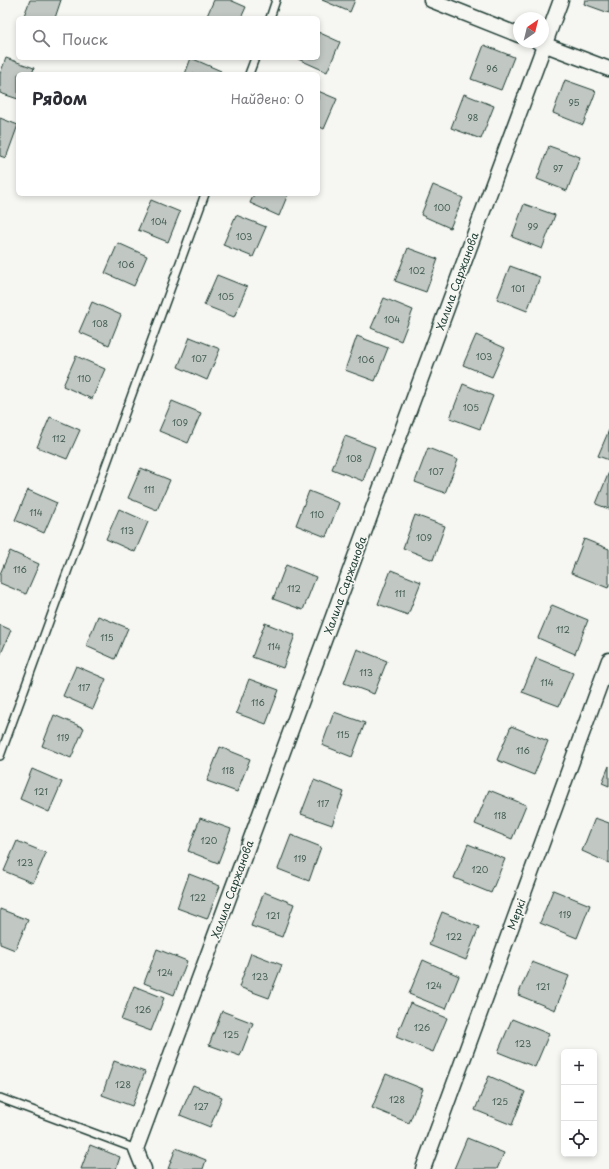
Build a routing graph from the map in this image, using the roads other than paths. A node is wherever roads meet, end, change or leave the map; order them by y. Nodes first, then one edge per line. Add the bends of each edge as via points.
1 (276, 0) edge
2 (431, 0) edge
3 (561, 0) edge
4 (271, 16) edge
5 (549, 26) edge
6 (513, 33) edge
7 (549, 46) edge
8 (539, 48) edge
9 (254, 60) edge
10 (609, 70) edge
11 (250, 72) edge
12 (204, 196) edge
13 (609, 660) edge
14 (0, 756) edge
15 (0, 1098) edge
16 (136, 1150) junction
17 (144, 1169) edge
18 (423, 1169) edge

1 - 4 lane
2 - 6 street
3 - 5 street, Халила Саржанова
7 - 10 street
8 - 16 street, Халила Саржанова
9 - 11 lane
12 - 14 lane
13 - 18 street, Меркі
15 - 16 lane
16 - 17 street

